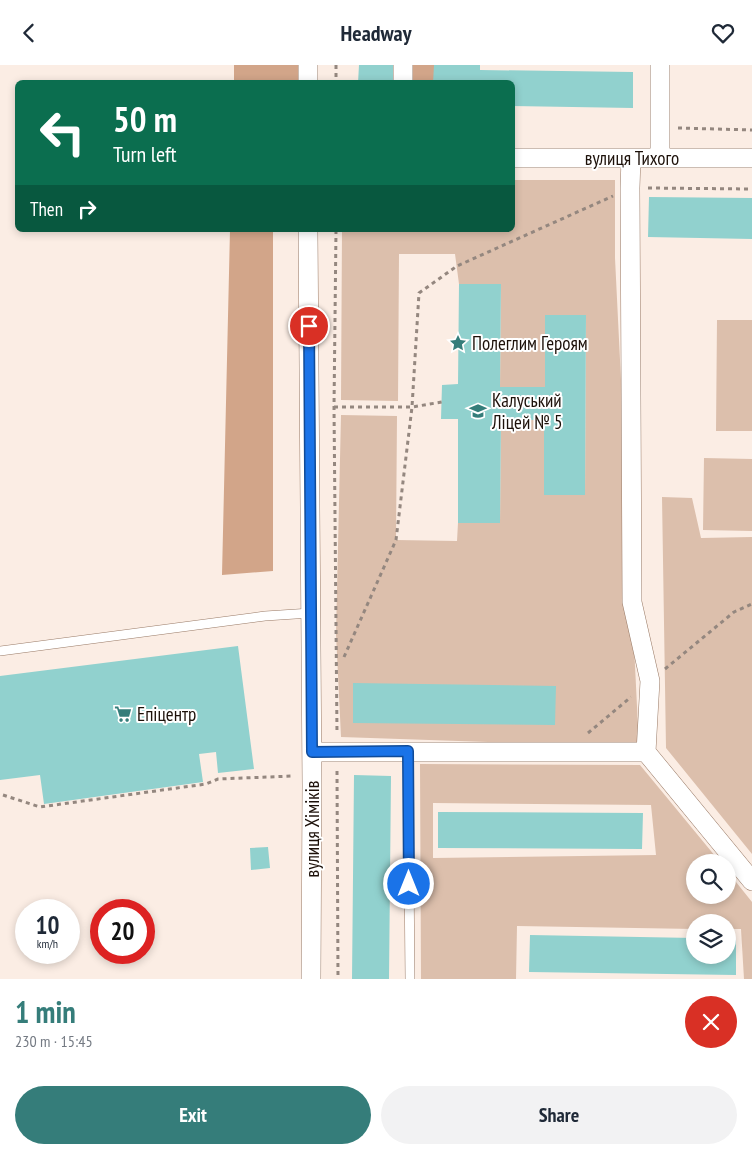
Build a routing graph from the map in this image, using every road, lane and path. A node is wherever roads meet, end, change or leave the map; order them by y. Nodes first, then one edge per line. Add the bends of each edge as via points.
1 (308, 65) edge
2 (336, 65) edge
3 (403, 65) edge
4 (660, 65) edge
5 (308, 80) edge
6 (336, 80) edge
7 (403, 80) edge
8 (660, 128) junction
9 (752, 130) edge
10 (515, 158) edge
11 (631, 158) junction
12 (660, 158) junction
13 (752, 158) edge
14 (630, 188) junction
15 (752, 189) edge
16 (308, 232) edge
17 (336, 232) edge
18 (442, 402) dead end
19 (334, 407) junction
20 (412, 407) junction
21 (311, 613) junction
22 (0, 651) edge
23 (344, 657) dead end
24 (312, 744) junction
25 (408, 751) junction
26 (337, 752) junction
27 (646, 752) junction
28 (295, 775) dead end
29 (3, 795) dead end
30 (752, 881) edge
31 (311, 979) edge
32 (338, 979) edge
33 (410, 979) edge

1 - 5 street
2 - 6 path
3 - 7 street
4 - 8 street
8 - 9 path
8 - 12 street
10 - 11 street, вулиця Тихого
11 - 12 street, вулиця Тихого
11 - 14 street
12 - 13 street, вулиця Тихого
14 - 15 path
14 - 20 path via 457,266 419,293
14 - 27 street via 632,602 650,681
16 - 21 street, вулиця Хіміків
17 - 19 path
18 - 20 path
19 - 20 path
19 - 24 path via 337,736
20 - 23 path via 396,540
21 - 22 lane via 265,616
21 - 24 street, вулиця Хіміків
24 - 26 street
24 - 31 street, вулиця Хіміків
25 - 26 street
25 - 27 street
25 - 33 lane
26 - 32 path
27 - 30 street
28 - 29 path via 218,779 206,784 40,807

